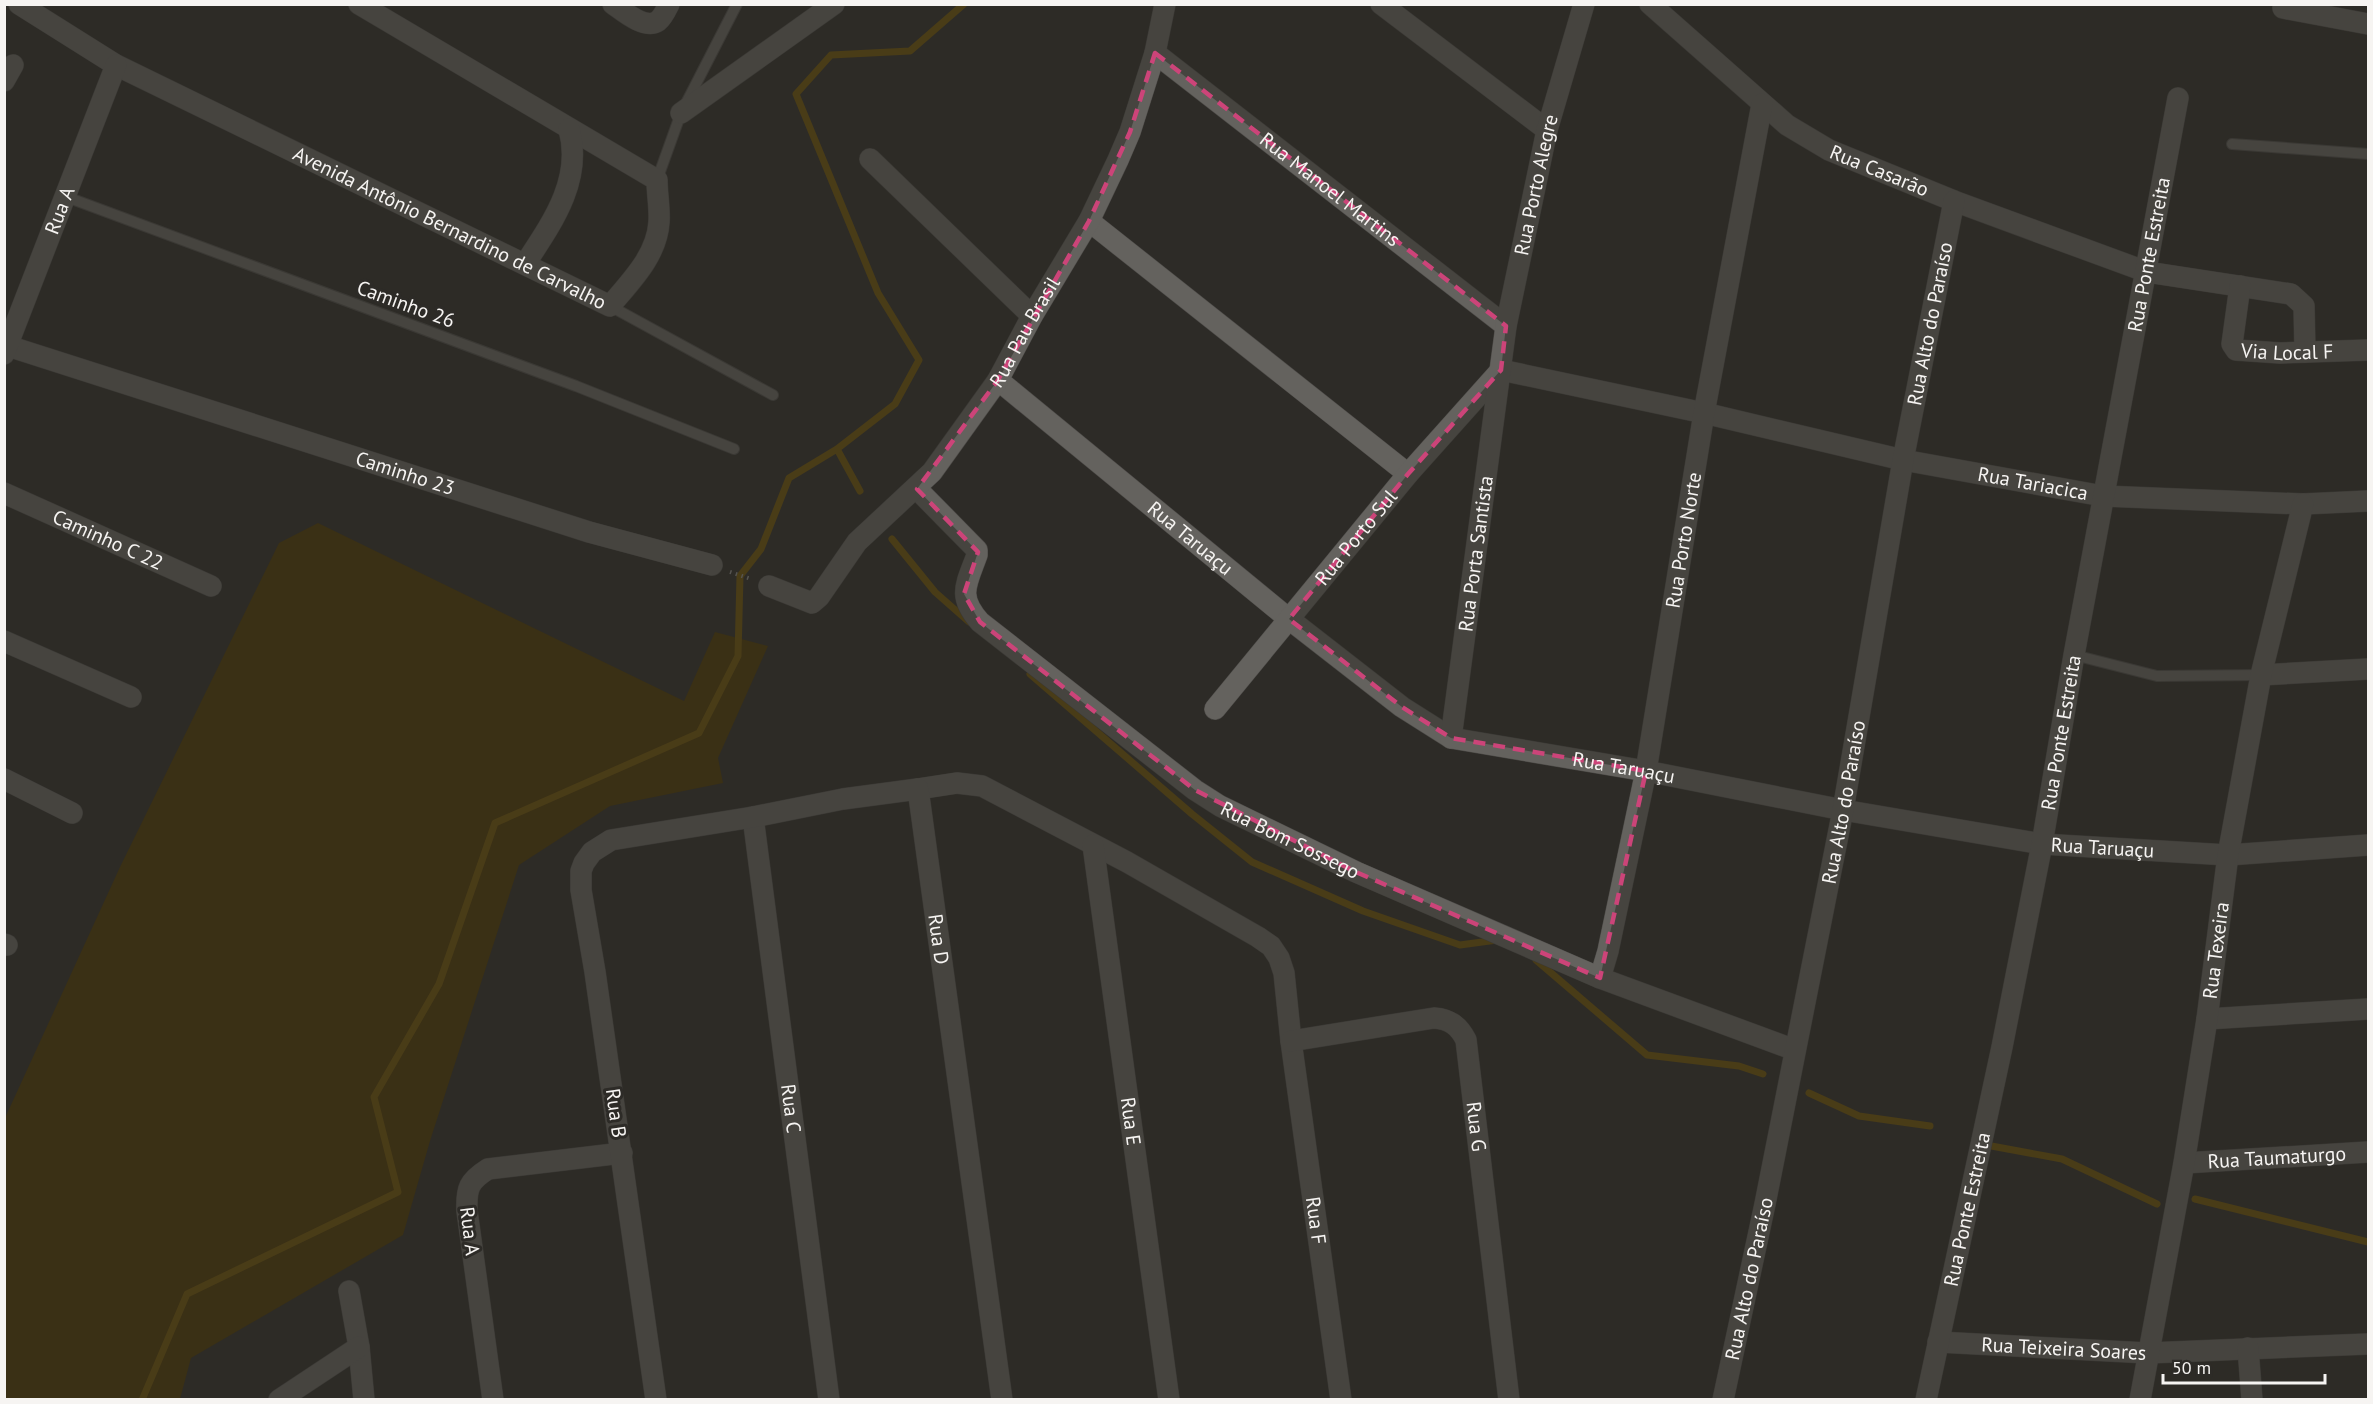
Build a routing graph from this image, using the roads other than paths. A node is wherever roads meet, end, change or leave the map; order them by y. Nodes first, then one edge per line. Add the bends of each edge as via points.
1 (19, 4) edge
2 (359, 4) edge
3 (613, 4) edge
4 (669, 4) edge
5 (737, 4) edge
6 (834, 4) edge
7 (1165, 4) edge
8 (1382, 4) edge
9 (1584, 4) edge
10 (1650, 4) edge
11 (2283, 8) dead end
12 (2368, 24) edge
13 (1155, 53) junction
14 (116, 65) junction
15 (2178, 98) dead end
16 (1762, 104) junction
17 (681, 113) junction
18 (569, 129) junction
19 (1547, 130) junction
20 (2232, 144) dead end
21 (2368, 154) edge
22 (870, 159) dead end
23 (657, 180) junction
24 (64, 196) junction
25 (1954, 201) junction
26 (1089, 221) junction
27 (525, 264) junction
28 (2147, 272) junction
29 (2240, 286) junction
30 (610, 306) junction
31 (12, 316) edge
32 (1032, 316) junction
33 (1506, 326) junction
34 (6, 350) edge
35 (2368, 350) edge
36 (2305, 352) junction
37 (1501, 370) junction
38 (998, 380) junction
39 (773, 395) dead end
40 (1704, 413) junction
41 (734, 448) dead end
42 (1903, 460) junction
43 (1408, 474) junction
44 (917, 489) junction
45 (4, 493) edge
46 (2103, 496) junction
47 (2368, 501) edge
48 (2303, 504) junction
49 (712, 565) road end
50 (211, 586) dead end
51 (769, 586) road end
52 (1289, 619) junction
53 (4, 641) edge
54 (2074, 655) junction
55 (2368, 669) edge
56 (2261, 675) junction
57 (131, 697) dead end
58 (1215, 709) dead end
59 (1451, 738) junction
60 (1646, 771) junction
61 (4, 779) edge
62 (918, 789) junction
63 (1843, 810) junction
64 (72, 813) dead end
65 (753, 817) junction
66 (2042, 843) junction
67 (1093, 845) junction
68 (2368, 845) edge
69 (2228, 855) junction
70 (1600, 978) junction
71 (2368, 1009) edge
72 (2207, 1019) junction
73 (1291, 1041) junction
74 (1795, 1050) junction
75 (2368, 1152) edge
76 (622, 1153) junction
77 (2184, 1163) junction
78 (349, 1291) dead end
79 (1938, 1342) junction
80 (2368, 1344) edge
81 (359, 1347) junction
82 (2248, 1348) junction
83 (2148, 1353) junction
84 (279, 1400) edge
85 (364, 1400) edge
86 (493, 1400) edge
87 (656, 1400) edge
88 (829, 1400) edge
89 (1002, 1400) edge
90 (1169, 1400) edge
91 (1341, 1400) edge
92 (1509, 1400) edge
93 (1723, 1400) edge
94 (1926, 1400) edge
95 (2140, 1400) edge
96 (2252, 1400) edge

1 - 14 street, Avenida Antônio Bernardino de Carvalho
2 - 18 street
3 - 4 street via 651,24 660,20
5 - 17 lane
6 - 17 street
7 - 13 street, Rua Pau Brasil
8 - 19 street
9 - 19 street, Rua Porto Alegre
10 - 16 street, Rua Casarão
11 - 12 street
13 - 26 street, Rua Pau Brasil via 1130,132
13 - 33 street, Rua Manoel Martins
14 - 24 street, Rua A
14 - 27 street, Avenida Antônio Bernardino de Carvalho
15 - 28 street, Rua Ponte Estreita
16 - 25 street, Rua Casarão via 1787,125 1829,150
16 - 40 street, Rua Porto Norte
17 - 23 lane
18 - 23 street
18 - 27 street via 574,147 571,180 559,209
19 - 33 street, Rua Porto Alegre
20 - 21 lane
22 - 32 street
23 - 30 street, Avenida Antônio Bernardino de Carvalho via 659,223 653,246 639,272
24 - 31 street, Rua A
24 - 41 lane, Caminho 26
25 - 28 street, Rua Casarão
25 - 42 street, Rua Alto do Paraíso
26 - 32 street, Rua Pau Brasil
26 - 43 street
27 - 30 street, Avenida Antônio Bernardino de Carvalho
28 - 29 street, Rua Casarão
28 - 46 street, Rua Ponte Estreita
29 - 36 street, Rua Casarão via 2286,292 2298,299 2305,311
29 - 36 street, Via Local F via 2233,347
30 - 39 lane
31 - 34 street, Rua A
32 - 38 street, Rua Pau Brasil
33 - 37 street, Rua Porto Alegre
34 - 49 street, Caminho 23 via 589,532
35 - 36 street, Via Local F
37 - 40 street, Rua Tariacica
37 - 43 street, Rua Porto Sul
37 - 59 street, Rua Porta Santista
38 - 44 street, Rua Pau Brasil via 954,445
38 - 52 street, Rua Taruaçu
40 - 42 street, Rua Tariacica
40 - 60 street, Rua Porto Norte
42 - 46 street, Rua Tariacica
42 - 63 street, Rua Alto do Paraíso
43 - 52 street, Rua Porto Sul
44 - 51 street, Rua Pau Brasil via 857,542 812,603
44 - 70 street, Rua Bom Sossego via 977,550 964,594 980,622 1195,790 1356,872
45 - 50 street, Caminho C 22
46 - 48 street, Rua Tariacica
46 - 54 street, Rua Ponte Estreita
47 - 48 street, Rua Tariacica
48 - 56 street, Rua Texeira
52 - 58 street, Rua Porto Sul
52 - 59 street, Rua Taruaçu via 1402,706
53 - 57 street
54 - 56 lane via 2157,676
54 - 66 street, Rua Ponte Estreita
55 - 56 street
56 - 69 street, Rua Texeira
59 - 60 street, Rua Taruaçu
60 - 63 street, Rua Taruaçu
60 - 70 street, Rua Porto Norte
61 - 64 street
62 - 65 street
62 - 67 street via 957,783 982,786
62 - 89 street, Rua D
63 - 66 street, Rua Taruaçu
63 - 74 street, Rua Alto do Paraíso
65 - 76 street, Rua B via 611,840 592,852 584,863 581,890
65 - 88 street, Rua C
66 - 69 street, Rua Taruaçu
66 - 79 street, Rua Ponte Estreita
67 - 73 street via 1271,946 1284,973
67 - 90 street, Rua E
68 - 69 street, Rua Taruaçu
69 - 72 street, Rua Texeira
70 - 74 street, Rua Bom Sossego
71 - 72 street
72 - 77 street, Rua Texeira
73 - 91 street, Rua F
73 - 92 street, Rua G via 1434,1018 1449,1020 1460,1029 1466,1040
74 - 93 street, Rua Alto do Paraíso
75 - 77 street, Rua Taumaturgo
76 - 86 street, Rua A via 488,1169 470,1185 466,1193 467,1210
76 - 87 street, Rua B
77 - 83 street, Rua Texeira
78 - 81 street
79 - 83 street, Rua Teixeira Soares
79 - 94 street, Rua Ponte Estreita
80 - 82 street, Rua Teixeira Soares
81 - 84 street
81 - 85 street
82 - 83 street, Rua Teixeira Soares
82 - 96 street
83 - 95 street, Rua Texeira

